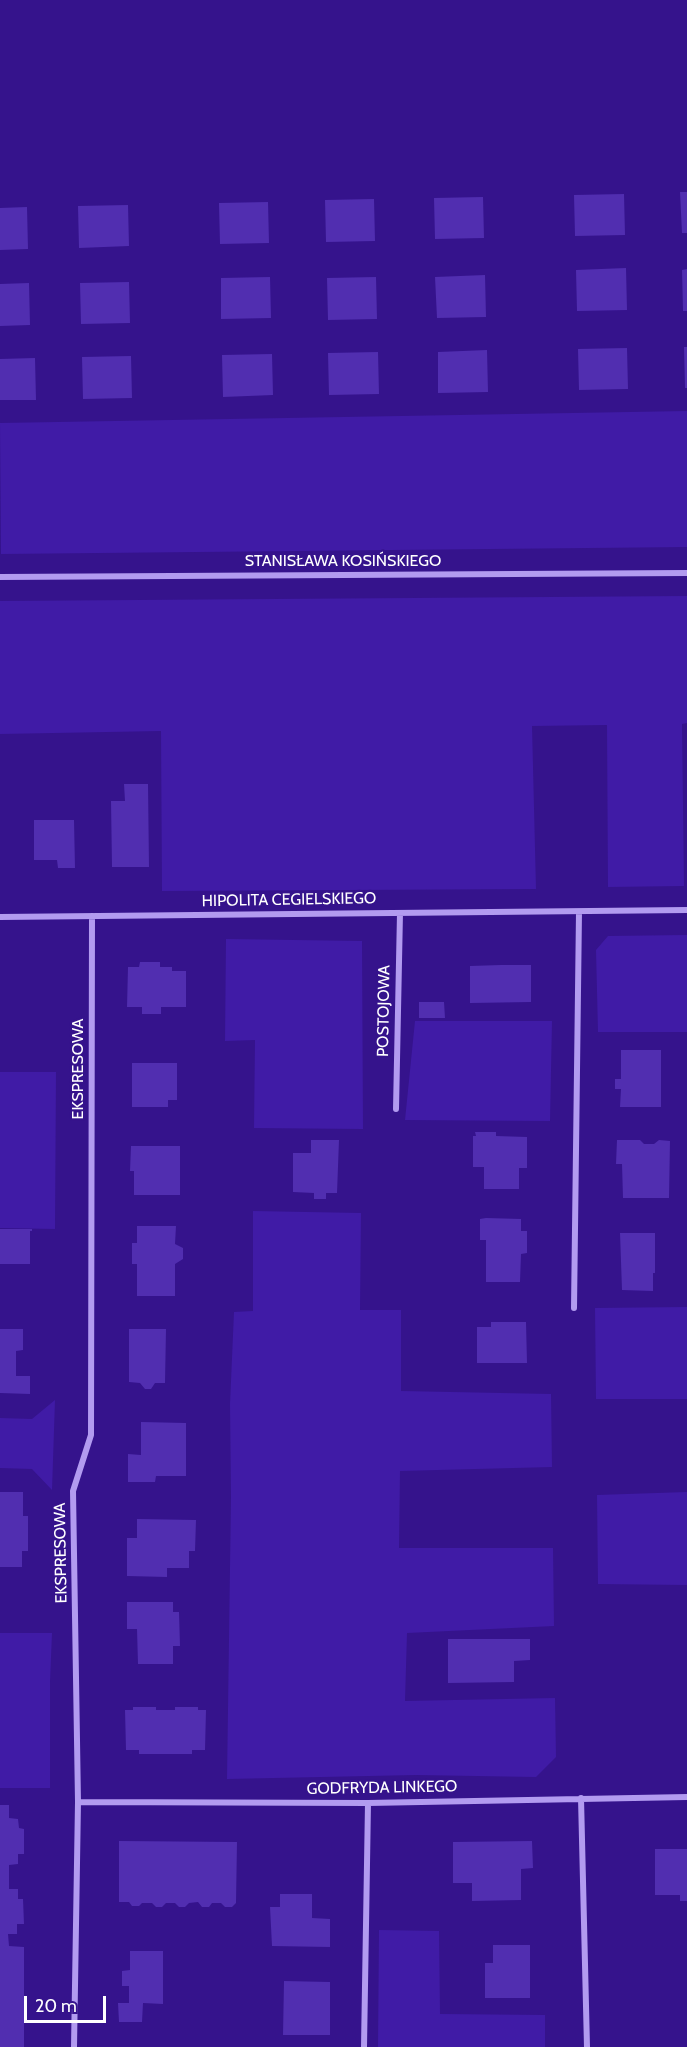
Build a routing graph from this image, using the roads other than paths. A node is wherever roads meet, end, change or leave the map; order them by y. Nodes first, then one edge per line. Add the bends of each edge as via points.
1 (687, 573) edge
2 (0, 577) edge
3 (687, 910) edge
4 (579, 912) junction
5 (400, 913) junction
6 (0, 916) edge
7 (92, 916) junction
8 (396, 1109) dead end
9 (574, 1308) dead end
10 (687, 1797) edge
11 (581, 1798) junction
12 (78, 1802) junction
13 (368, 1803) junction
14 (74, 2047) edge
15 (364, 2047) edge
16 (587, 2047) edge

1 - 2 street, STANISŁAWA KOSIŃSKIEGO
3 - 4 street, HIPOLITA CEGIELSKIEGO
4 - 5 street, HIPOLITA CEGIELSKIEGO
4 - 9 street
5 - 7 street, HIPOLITA CEGIELSKIEGO
5 - 8 street, POSTOJOWA
6 - 7 street, HIPOLITA CEGIELSKIEGO
7 - 12 street, EKSPRESOWA via 90,1435 73,1491
10 - 11 street, GODFRYDA LINKEGO
11 - 13 street, GODFRYDA LINKEGO
11 - 16 street
12 - 13 street, GODFRYDA LINKEGO
12 - 14 street, EKSPRESOWA
13 - 15 street

